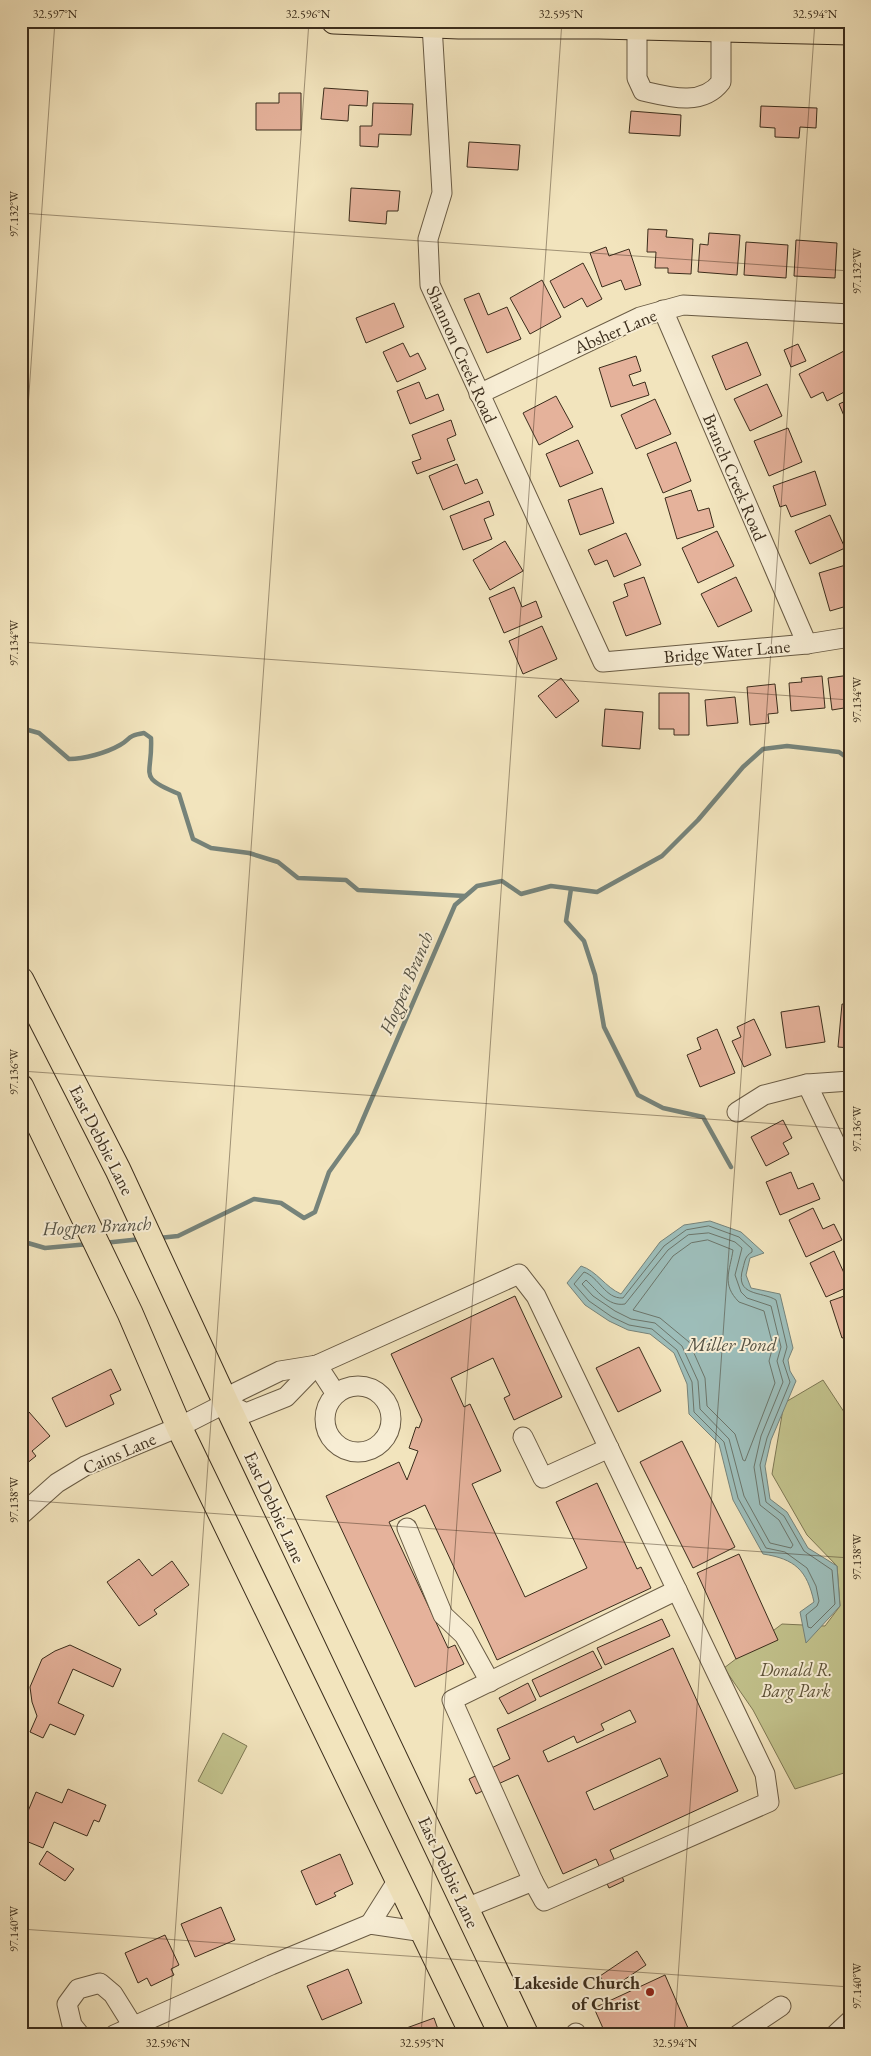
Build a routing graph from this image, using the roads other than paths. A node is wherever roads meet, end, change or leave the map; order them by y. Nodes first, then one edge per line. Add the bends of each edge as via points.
1 (334, 21) edge
2 (459, 24) edge
3 (432, 25) junction
4 (637, 27) junction
5 (721, 29) junction
6 (850, 32) edge
7 (663, 310) junction
8 (850, 314) edge
9 (479, 394) junction
10 (850, 637) edge
11 (807, 644) junction
12 (603, 662) joint
13 (21, 980) edge
14 (850, 1080) edge
15 (807, 1084) junction
16 (21, 1087) edge
17 (737, 1112) dead end
18 (850, 1174) edge
19 (318, 1364) junction
20 (336, 1394) dead end
21 (226, 1403) junction
22 (179, 1427) junction
23 (523, 1437) dead end
24 (608, 1448) junction
25 (21, 1515) edge
26 (407, 1528) dead end
27 (677, 1590) junction
28 (490, 1682) junction
29 (399, 1878) junction
30 (533, 1881) junction
31 (466, 1908) junction
32 (370, 1924) junction
33 (424, 1932) junction
34 (781, 2006) dead end
35 (850, 2021) edge
36 (133, 2026) junction
37 (80, 2035) edge
38 (114, 2035) edge
39 (473, 2035) edge
40 (526, 2035) edge
41 (738, 2035) edge
42 (835, 2035) edge

1 - 3 main road
2 - 3 main road
2 - 4 main road
3 - 9 street, Shannon Creek Road via 442,193 428,239 430,285
4 - 5 main road
4 - 5 street via 637,78 643,91 672,98 700,97 721,82
5 - 6 main road
7 - 8 street, Absher Lane via 683,305
7 - 9 street, Absher Lane via 640,317
7 - 11 street, Branch Creek Road
9 - 12 street, Shannon Creek Road
10 - 11 street, Bridge Water Lane
11 - 12 street, Bridge Water Lane
13 - 21 main road, East Debbie Lane via 118,1170
14 - 15 street
15 - 17 street via 764,1095
15 - 18 street
16 - 22 main road via 130,1313
19 - 20 street
19 - 21 street, Cains Lane via 280,1371 237,1392
19 - 21 street via 286,1397 246,1413
19 - 24 street via 519,1274 536,1296
21 - 22 street, Cains Lane
21 - 31 main road, East Debbie Lane
22 - 25 street, Cains Lane via 85,1466 57,1483
22 - 29 main road
23 - 24 street via 543,1478
24 - 27 street
26 - 28 street via 442,1615 464,1635
27 - 28 street
27 - 30 street via 765,1774 769,1802 544,1901
28 - 30 street via 452,1700
29 - 32 street
29 - 33 main road
30 - 31 street
31 - 40 main road, East Debbie Lane
32 - 33 street
32 - 36 street
33 - 39 main road
34 - 41 street
35 - 42 street
36 - 37 street via 113,1994 100,1983 78,1989 67,2004 72,2025
36 - 38 street

